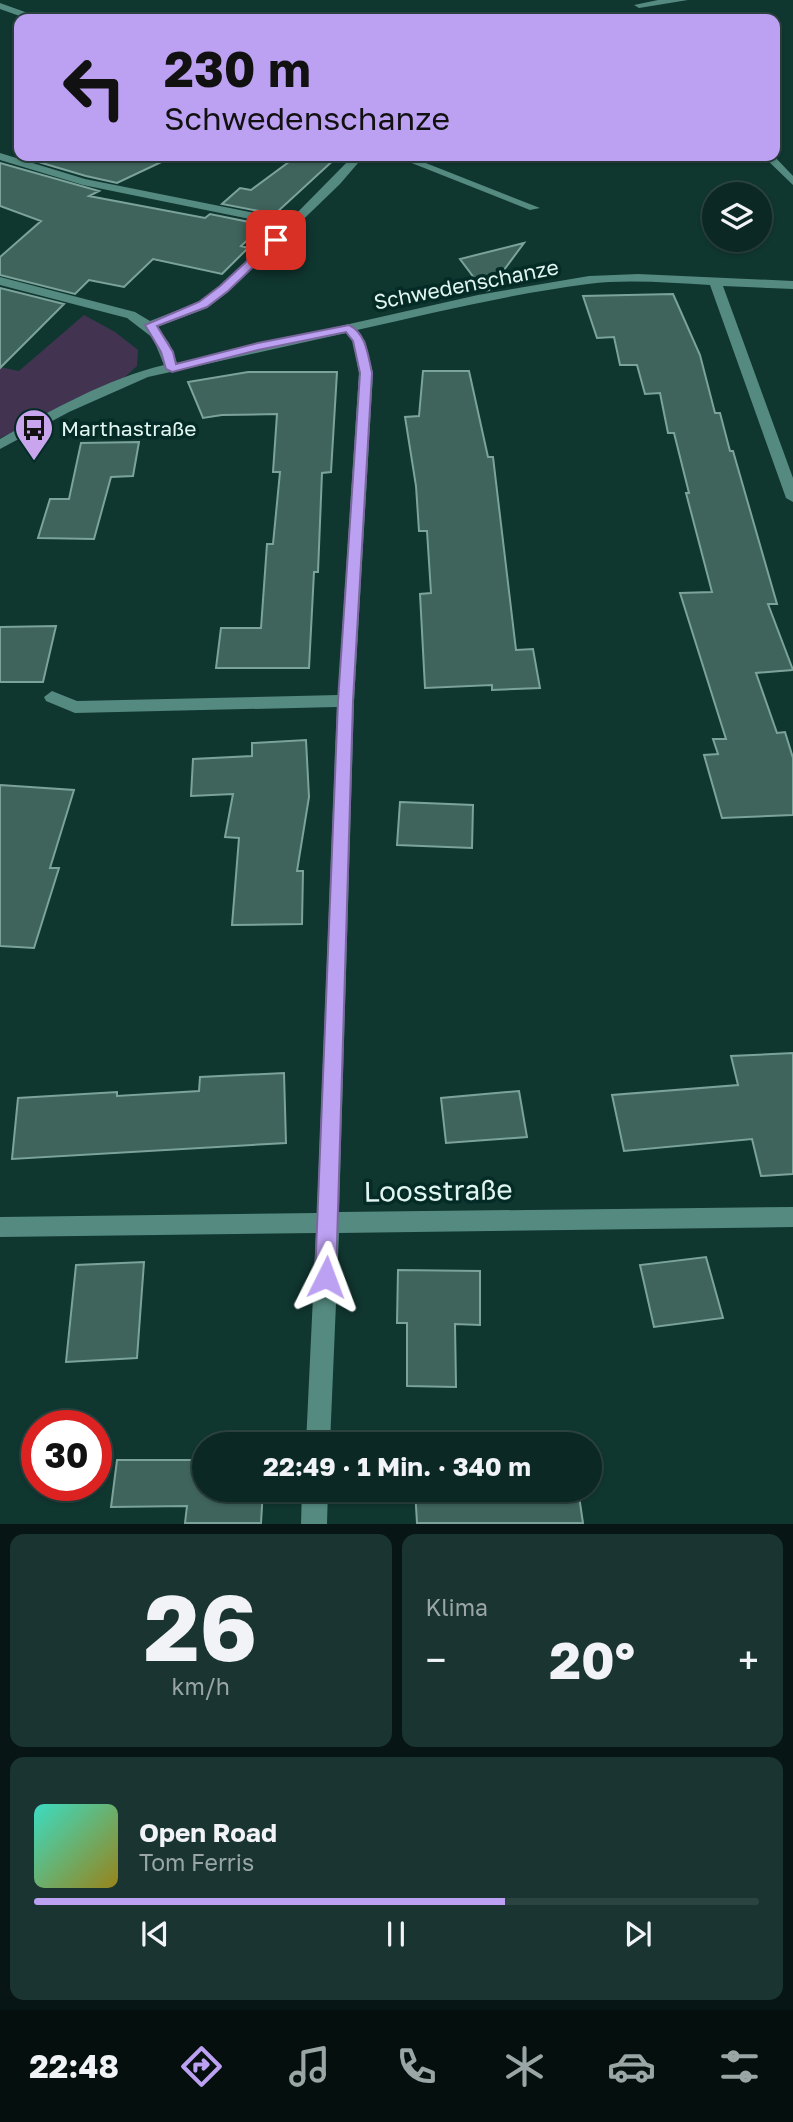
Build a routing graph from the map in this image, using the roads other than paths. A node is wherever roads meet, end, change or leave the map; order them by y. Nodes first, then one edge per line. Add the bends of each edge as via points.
1 (684, 0) edge
2 (0, 6) edge
3 (640, 6) edge
4 (22, 14) edge
5 (16, 161) edge
6 (354, 161) edge
7 (412, 161) edge
8 (773, 161) edge
9 (793, 182) edge
10 (534, 208) dead end
11 (293, 224) junction
12 (0, 281) edge
13 (715, 281) junction
14 (793, 285) edge
15 (150, 325) junction
16 (349, 328) junction
17 (172, 369) junction
18 (0, 445) edge
19 (793, 498) edge
20 (52, 697) dead end
21 (346, 701) junction
22 (793, 1217) edge
23 (328, 1221) junction
24 (0, 1227) edge
25 (319, 1432) edge
26 (315, 1502) edge
27 (314, 1524) edge

1 - 3 street
2 - 4 street
5 - 11 street via 83,182
6 - 11 street
7 - 10 street
8 - 9 street
11 - 15 street via 203,304
12 - 15 street via 131,315
13 - 14 street, Schwedenschanze
13 - 16 street, Schwedenschanze via 589,280
13 - 19 street
15 - 17 street
16 - 17 street, Schwedenschanze
16 - 21 street via 359,341 366,373
17 - 18 street, Schwedenschanze via 144,374 103,391
20 - 21 street via 75,707
21 - 23 street
22 - 23 street, Loosstraße
23 - 24 street, Loosstraße
23 - 25 street
26 - 27 street

